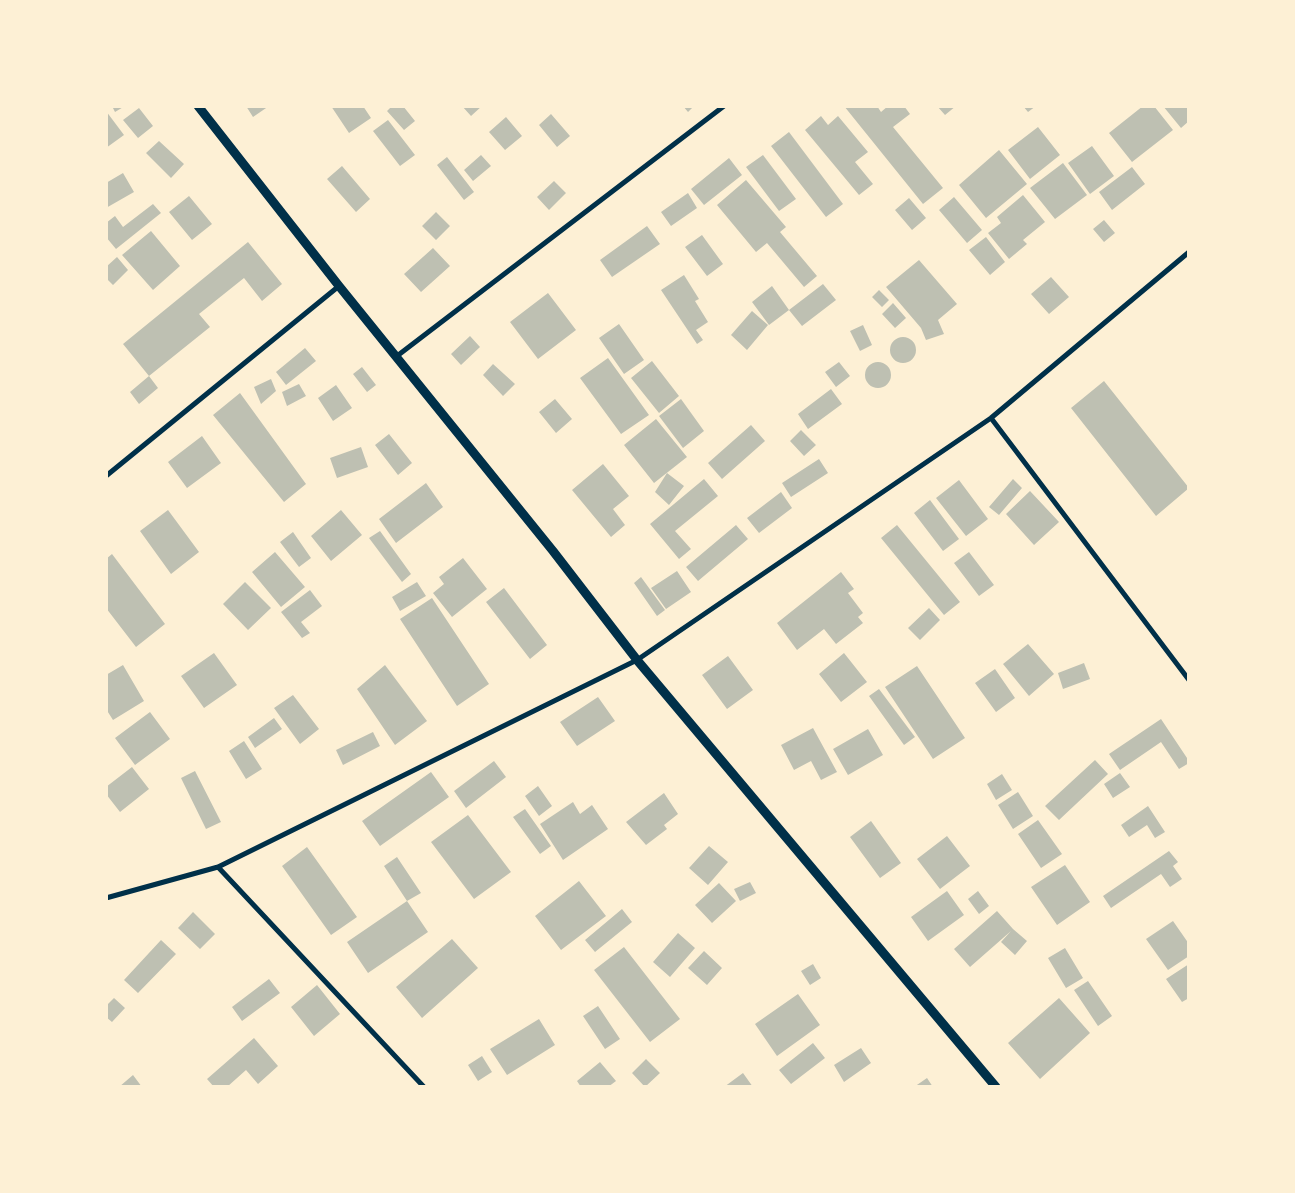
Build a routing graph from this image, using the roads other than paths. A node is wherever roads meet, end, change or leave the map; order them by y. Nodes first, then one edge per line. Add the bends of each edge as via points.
1 (198, 106) edge
2 (724, 106) edge
3 (1189, 252) edge
4 (339, 286) junction
5 (397, 356) junction
6 (991, 418) junction
7 (106, 476) edge
8 (637, 660) junction
9 (1189, 680) edge
10 (218, 867) junction
11 (106, 898) edge
12 (424, 1087) edge
13 (996, 1087) edge

1 - 4 street
2 - 5 street
3 - 6 street
4 - 5 street
4 - 7 street
5 - 8 street
6 - 8 street
6 - 9 street
8 - 10 street
8 - 13 street
10 - 11 street
10 - 12 street

